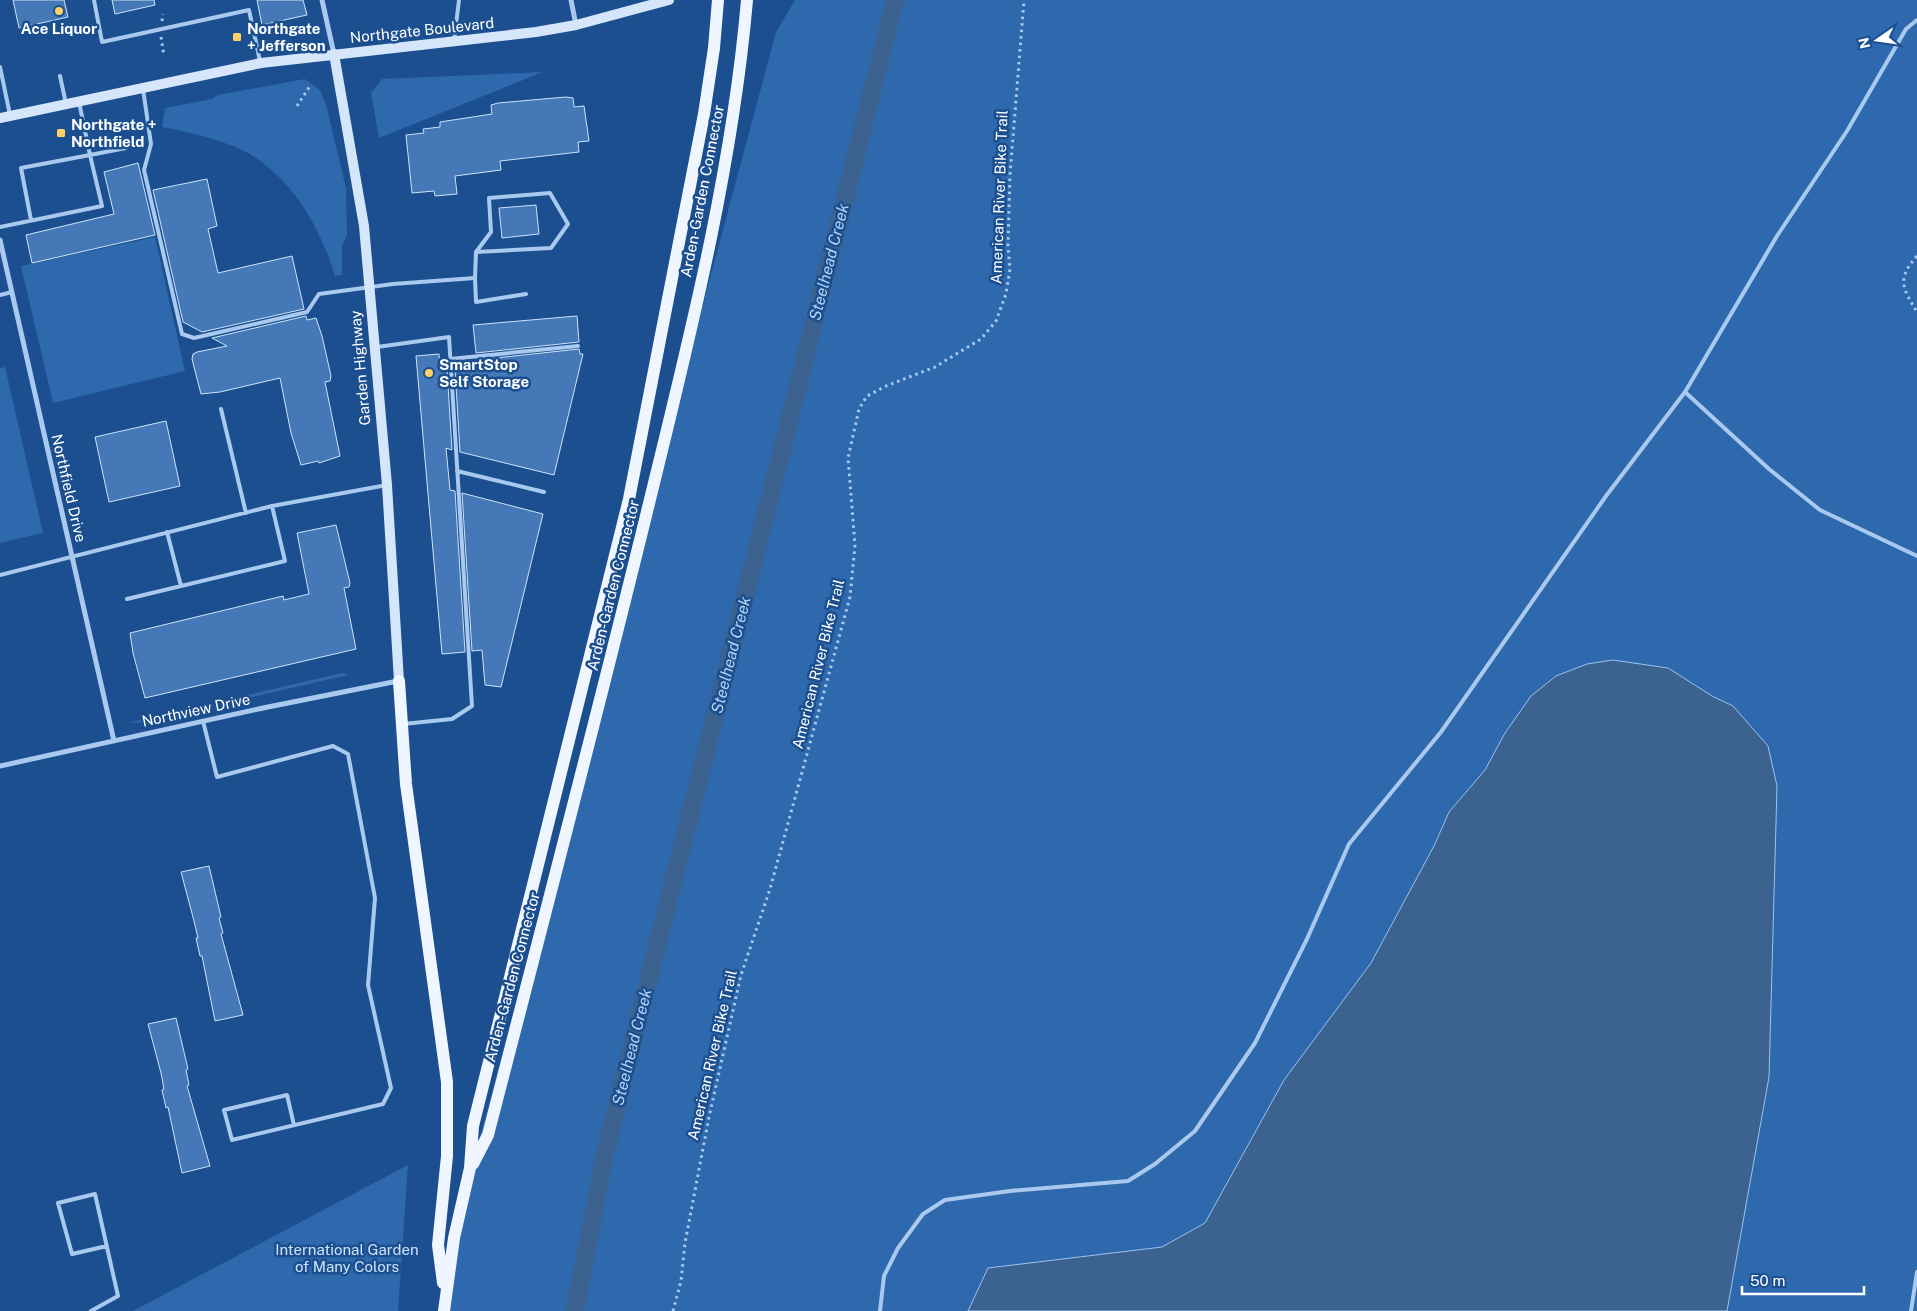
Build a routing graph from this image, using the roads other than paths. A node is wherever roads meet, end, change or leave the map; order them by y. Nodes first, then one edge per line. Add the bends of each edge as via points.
1 (94, 0) edge
2 (322, 0) edge
3 (459, 0) edge
4 (571, 0) edge
5 (669, 0) edge
6 (718, 0) edge
7 (747, 0) edge
8 (1917, 20) edge
9 (576, 25) junction
10 (453, 43) junction
11 (334, 54) junction
12 (260, 63) junction
13 (0, 67) edge
14 (60, 76) dead end
15 (143, 87) junction
16 (78, 101) junction
17 (66, 104) junction
18 (5, 116) edge
19 (126, 148) dead end
20 (90, 155) junction
21 (31, 220) junction
22 (0, 227) edge
23 (0, 240) edge
24 (476, 252) junction
25 (2, 262) edge
26 (475, 278) junction
27 (369, 286) junction
28 (12, 292) junction
29 (526, 294) dead end
30 (0, 295) edge
31 (578, 346) dead end
32 (374, 347) junction
33 (450, 359) junction
34 (1685, 392) junction
35 (221, 409) dead end
36 (457, 471) junction
37 (387, 485) junction
38 (544, 492) dead end
39 (272, 506) junction
40 (246, 512) junction
41 (167, 532) junction
42 (72, 555) junction
43 (1917, 556) edge
44 (0, 574) edge
45 (181, 586) junction
46 (127, 599) dead end
47 (399, 681) junction
48 (204, 721) junction
49 (402, 724) junction
50 (114, 741) junction
51 (0, 766) edge
52 (294, 1126) junction
53 (470, 1168) junction
54 (107, 1246) junction
55 (1917, 1272) edge
56 (445, 1298) junction
57 (91, 1311) edge
58 (444, 1311) edge
59 (880, 1311) edge
60 (1911, 1311) edge

1 - 12 lane via 102,42 249,10
2 - 11 street
3 - 10 lane
4 - 9 street
5 - 9 main road, Northgate Boulevard
6 - 53 main road, Arden-Garden Connector via 704,114 630,490 473,1126
7 - 53 main road, Arden-Garden Connector via 742,57 724,165 669,427 488,1135
8 - 34 lane via 1906,29 1848,131 1777,236
9 - 10 main road, Northgate Boulevard
10 - 11 main road, Northgate Boulevard
11 - 12 main road, Northgate Boulevard
11 - 27 main road, Garden Highway via 364,226
12 - 15 main road, Northgate Boulevard
13 - 18 lane
14 - 17 lane
15 - 16 main road, Northgate Boulevard
15 - 27 lane via 150,144 144,170 182,334 194,338 307,312 319,294
16 - 17 main road, Northgate Boulevard
16 - 20 lane
17 - 18 main road, Northgate Boulevard
19 - 20 lane
20 - 21 lane via 22,168
20 - 21 lane via 102,206
21 - 22 lane
23 - 25 street, Northfield Drive
24 - 24 lane via 491,232 490,198 550,192 568,224 551,248
24 - 26 lane
25 - 28 street, Northfield Drive
26 - 27 lane
26 - 29 lane via 476,302
27 - 32 main road, Garden Highway
28 - 30 lane
28 - 42 street, Northfield Drive
31 - 33 lane
32 - 33 lane via 449,337
32 - 37 main road, Garden Highway
33 - 36 lane
34 - 43 lane via 1820,510
34 - 59 lane via 1606,496 1441,732 1349,844 1307,939 1254,1043 1195,1131 1155,1164 1128,1181 945,1200 923,1214 898,1248 884,1276
35 - 40 lane
36 - 38 lane
36 - 49 lane via 472,706 452,719
37 - 39 lane
37 - 47 main road, Garden Highway
39 - 40 lane
39 - 45 lane via 284,561
40 - 41 lane
41 - 42 lane
41 - 45 lane
42 - 44 lane
42 - 50 street, Northfield Drive
45 - 46 lane
47 - 48 street, Northview Drive
47 - 49 main road
48 - 50 street, Northview Drive
48 - 52 lane via 217,777 334,746 348,754 375,898 368,984 391,1088 383,1104
49 - 56 main road via 406,784 447,1082 447,1156 438,1245
50 - 51 street, Northview Drive
52 - 52 lane via 287,1095 224,1110 232,1140
53 - 56 main road, Arden-Garden Connector
54 - 54 lane via 95,1194 58,1203 72,1254
54 - 57 lane via 118,1296
55 - 60 lane
56 - 58 main road

